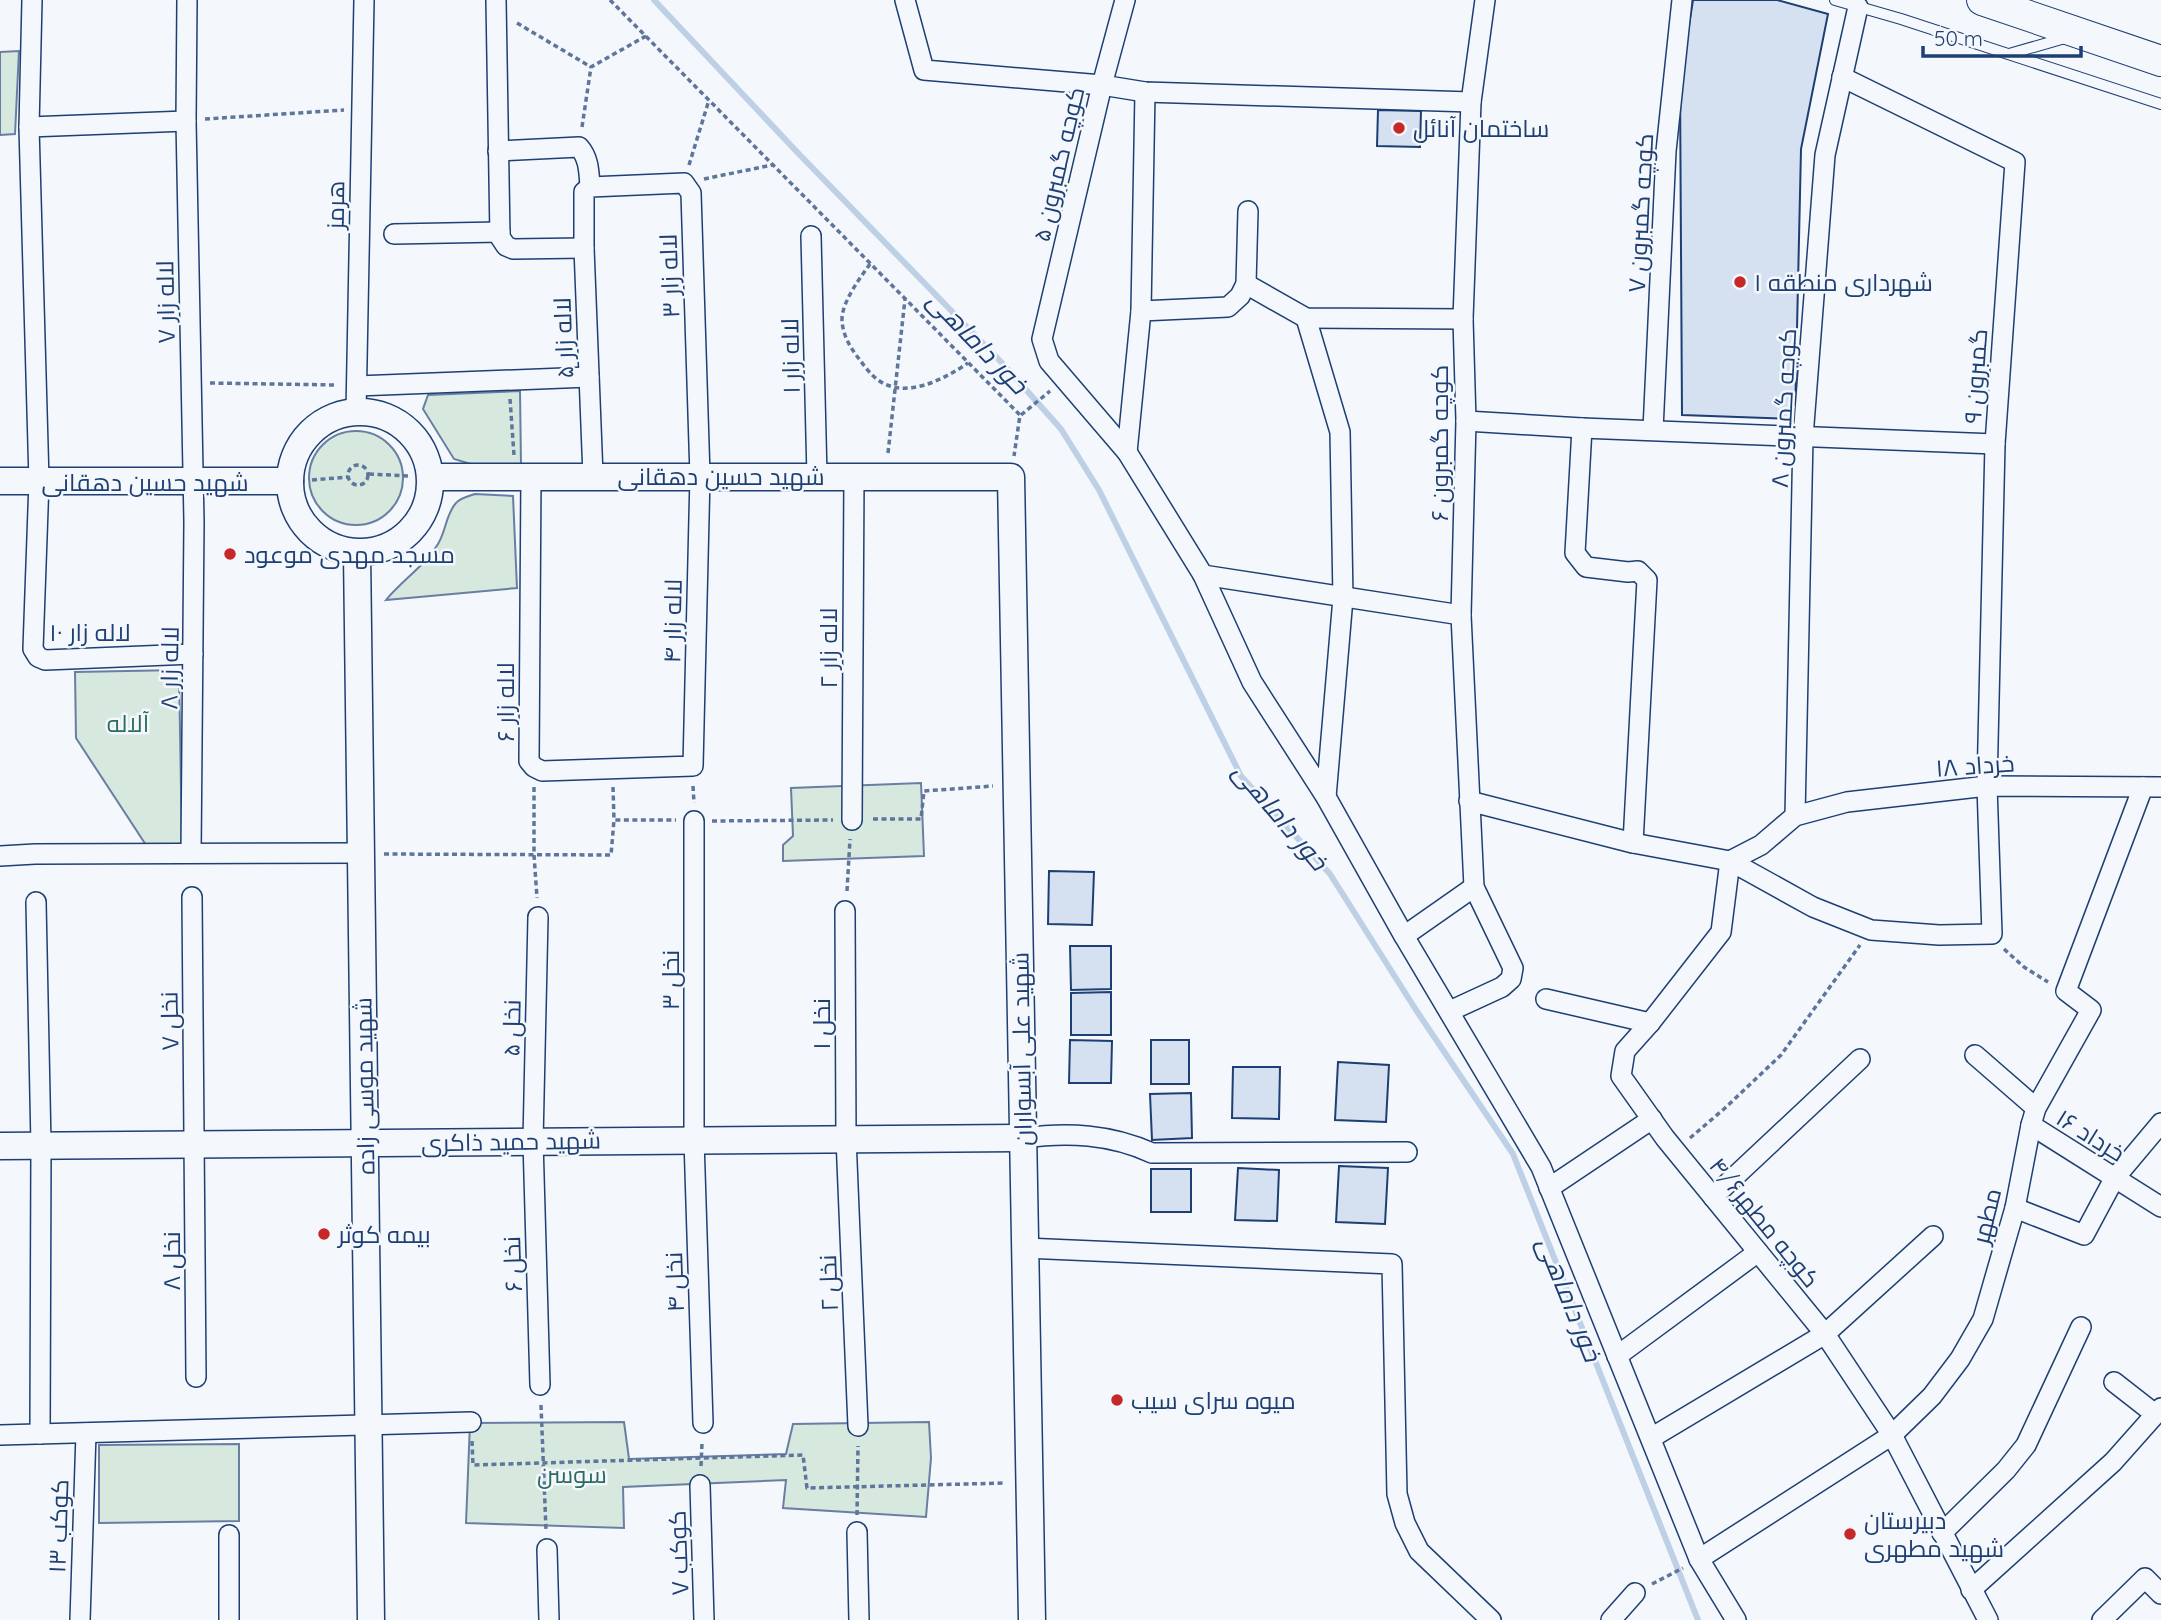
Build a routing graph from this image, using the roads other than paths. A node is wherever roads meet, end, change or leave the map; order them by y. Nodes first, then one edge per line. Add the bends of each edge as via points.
1 (32, 0) edge
2 (187, 0) edge
3 (363, 0) edge
4 (905, 0) edge
5 (1125, 0) edge
6 (1485, 0) edge
7 (1682, 0) edge
8 (1835, 0) edge
9 (1982, 0) edge
10 (496, 6) edge
11 (1858, 7) junction
12 (2080, 34) junction
13 (2009, 55) junction
14 (2161, 61) edge
15 (1842, 77) junction
16 (1101, 85) junction
17 (1145, 92) junction
18 (1471, 102) junction
19 (2161, 104) edge
20 (186, 121) junction
21 (29, 127) junction
22 (498, 151) junction
23 (587, 192) junction
24 (1248, 211) dead end
25 (499, 232) junction
26 (394, 234) dead end
27 (811, 236) dead end
28 (584, 248) junction
29 (1246, 284) junction
30 (1142, 310) junction
31 (1306, 318) junction
32 (1463, 319) junction
33 (589, 377) junction
34 (357, 399) junction
35 (1466, 421) junction
36 (1582, 428) junction
37 (1653, 430) junction
38 (1803, 438) junction
39 (1995, 444) junction
40 (1127, 452) junction
41 (523, 476) junction
42 (593, 476) junction
43 (700, 476) junction
44 (817, 476) junction
45 (854, 476) junction
46 (431, 477) junction
47 (1011, 477) joint
48 (0, 481) edge
49 (39, 481) junction
50 (290, 481) junction
51 (193, 482) junction
52 (357, 553) junction
53 (1203, 575) junction
54 (1343, 598) junction
55 (1461, 615) junction
56 (193, 654) junction
57 (693, 766) joint
58 (1987, 786) junction
59 (2152, 787) edge
60 (1326, 797) junction
61 (1469, 802) junction
62 (1795, 816) junction
63 (852, 820) road end
64 (694, 821) road end
65 (1633, 843) junction
66 (191, 853) junction
67 (361, 853) junction
68 (0, 856) edge
69 (1730, 861) junction
70 (1474, 887) junction
71 (192, 897) dead end
72 (36, 902) dead end
73 (845, 911) road end
74 (538, 917) road end
75 (1404, 936) junction
76 (1546, 999) dead end
77 (1450, 1011) junction
78 (1650, 1023) junction
79 (1975, 1055) dead end
80 (1860, 1059) dead end
81 (2034, 1117) junction
82 (1651, 1119) junction
83 (2161, 1123) edge
84 (846, 1138) junction
85 (1023, 1138) junction
86 (694, 1140) junction
87 (533, 1141) junction
88 (364, 1143) junction
89 (195, 1144) junction
90 (41, 1145) junction
91 (0, 1146) edge
92 (1407, 1152) dead end
93 (2115, 1179) junction
94 (1549, 1188) junction
95 (1713, 1197) junction
96 (2161, 1207) edge
97 (2015, 1208) junction
98 (1933, 1236) dead end
99 (1025, 1248) junction
100 (1758, 1252) junction
101 (2081, 1327) dead end
102 (1825, 1334) junction
103 (1618, 1356) junction
104 (196, 1377) dead end
105 (2114, 1382) dead end
106 (540, 1385) road end
107 (2158, 1411) edge
108 (471, 1422) road end
109 (703, 1423) road end
110 (368, 1425) junction
111 (858, 1426) road end
112 (86, 1433) junction
113 (40, 1434) junction
114 (0, 1435) edge
115 (1892, 1435) junction
116 (1651, 1438) junction
117 (700, 1485) road end
118 (857, 1532) road end
119 (1942, 1533) junction
120 (229, 1535) dead end
121 (547, 1549) road end
122 (1699, 1559) junction
123 (1971, 1590) junction
124 (1635, 1594) road end
125 (2161, 1594) edge
126 (80, 1620) edge
127 (229, 1620) edge
128 (370, 1620) edge
129 (549, 1620) edge
130 (704, 1620) edge
131 (859, 1620) edge
132 (1032, 1620) edge
133 (1491, 1620) edge
134 (1611, 1620) edge
135 (1736, 1620) edge
136 (1988, 1620) edge
137 (2102, 1620) edge

1 - 21 street
2 - 20 street, لاله زار ۷
3 - 34 street, هرمز
4 - 16 street via 924,70
5 - 16 street, کوچه گمبرون ۵
6 - 18 street, کوچه گمبرون ۶
7 - 37 street, کوچه گمبرون ۷ via 1666,151
8 - 11 lane
9 - 12 main road
10 - 22 street
11 - 13 lane
11 - 15 street, کوچه گمبرون ۸
12 - 13 lane
12 - 14 main road
13 - 19 lane
15 - 38 street, کوچه گمبرون ۸ via 1825,155
15 - 39 street, گمبرون ۹ via 2015,162
16 - 17 street
16 - 40 street, کوچه گمبرون ۵ via 1042,340 1049,361
17 - 18 street
17 - 30 street
18 - 32 street, کوچه گمبرون ۶
20 - 21 street
20 - 51 street, لاله زار ۷
21 - 49 street
22 - 23 street, لاله زار ۵ via 579,147 587,160
22 - 25 street
23 - 28 street, لاله زار ۵
23 - 43 street, لاله زار ۳ via 684,183 691,193
24 - 29 street
25 - 26 street
25 - 28 street via 502,242 513,249
27 - 44 street, لاله زار ۱
28 - 33 street, لاله زار ۵
29 - 30 street via 1228,307
29 - 31 street
30 - 40 street
31 - 32 street
31 - 54 street via 1340,432
32 - 35 street, کوچه گمبرون ۶
33 - 34 street via 508,380
33 - 42 street, لاله زار ۵
34 - 46 street via 414,436 426,455
34 - 50 street via 312,430 298,447
35 - 36 street
35 - 55 street, کوچه گمبرون ۶
36 - 37 street
36 - 65 street via 1574,553 1586,567 1638,570 1647,580
37 - 38 street
38 - 39 street
38 - 62 street, کوچه گمبرون ۸
39 - 58 street, گمبرون ۹
40 - 53 street
41 - 42 street, شهید حسین دهقانی
41 - 46 street, شهید حسین دهقانی
41 - 57 street, لاله زار ۶ via 529,761 542,771
42 - 43 street, شهید حسین دهقانی
43 - 44 street, شهید حسین دهقانی
43 - 57 street, لاله زار ۴
44 - 45 street, شهید حسین دهقانی
45 - 47 street, شهید حسین دهقانی
45 - 63 street, لاله زار ۲
46 - 52 street via 429,499 419,521 381,550
47 - 85 street, شهید علی آبسواران
48 - 49 street, شهید حسین دهقانی
49 - 51 street, شهید حسین دهقانی
49 - 56 street, لاله زار ۱۰ via 33,649 38,657
50 - 51 street, شهید حسین دهقانی
50 - 52 street via 298,517 313,535 334,548
51 - 56 street, لاله زار ۸
52 - 67 street, شهید موسی زاده
53 - 54 street
53 - 60 street via 1251,682
54 - 55 street
54 - 60 street
55 - 61 street, کوچه گمبرون ۶
56 - 66 street, لاله زار ۸
58 - 59 street, خرداد ۱۸
58 - 62 street, خرداد ۱۸ via 1847,802
58 - 69 street, گمبرون ۹ via 1992,934 1871,930 1813,907
59 - 81 street, مطهر via 2066,990 2091,1010
60 - 75 street
61 - 65 street
61 - 70 street, کوچه گمبرون ۶
62 - 69 street via 1760,845
64 - 86 street, نخل ۳
65 - 69 street
66 - 67 street
66 - 68 street
67 - 88 street, شهید موسی زاده
69 - 78 street, کوچه مطهر۴/۶ via 1721,932
70 - 75 street
70 - 77 street via 1513,968 1511,979
71 - 89 street, نخل ۷
72 - 90 street
73 - 84 street, نخل ۱
74 - 87 street, نخل ۵
75 - 77 street
76 - 78 street
77 - 94 street
78 - 82 street, کوچه مطهر۴/۶ via 1625,1051 1621,1076
79 - 81 street, خرداد ۱۶
80 - 95 street
81 - 93 street, خرداد ۱۶
81 - 97 street, مطهر
82 - 94 street
82 - 95 street, کوچه مطهر۴/۶
83 - 93 street
84 - 85 street, شهید حمید ذاکری
84 - 86 street, شهید حمید ذاکری
84 - 111 street, نخل ۲
85 - 92 street via 1087,1135 1152,1153
85 - 99 street, شهید علی آبسواران
86 - 87 street, شهید حمید ذاکری
86 - 109 street, نخل ۴
87 - 88 street, شهید حمید ذاکری
87 - 106 street, نخل ۶
88 - 89 street, شهید حمید ذاکری
88 - 110 street, شهید موسی زاده
89 - 90 street, شهید حمید ذاکری
89 - 104 street, نخل ۸
90 - 91 street, شهید حمید ذاکری
90 - 113 street
93 - 96 street, خرداد ۱۶
93 - 97 street via 2084,1235
94 - 103 street
95 - 100 street, کوچه مطهر۴/۶
97 - 115 street, مطهر via 1983,1319 1932,1396
98 - 102 street
99 - 132 street, شهید علی آبسواران
99 - 133 street via 1392,1265 1397,1494 1405,1523 1419,1551
100 - 102 street, کوچه مطهر۴/۶
100 - 103 street
101 - 119 street via 2026,1445
102 - 115 street, کوچه مطهر۴/۶
102 - 116 street
103 - 116 street
105 - 107 street
107 - 123 street via 2113,1462
108 - 110 street
110 - 112 street
110 - 128 street, شهید موسی زاده
112 - 113 street
112 - 126 street, کوکب ۱۳
113 - 114 street
115 - 119 street, کوچه مطهر۴/۶
115 - 122 street, مطهر
116 - 122 street
117 - 130 street, کوکب ۷
118 - 131 street
119 - 123 street, کوچه مطهر۴/۶
120 - 127 street
121 - 129 street
122 - 135 street
123 - 136 street, کوچه مطهر۴/۶
124 - 134 street
125 - 137 street via 2145,1578

